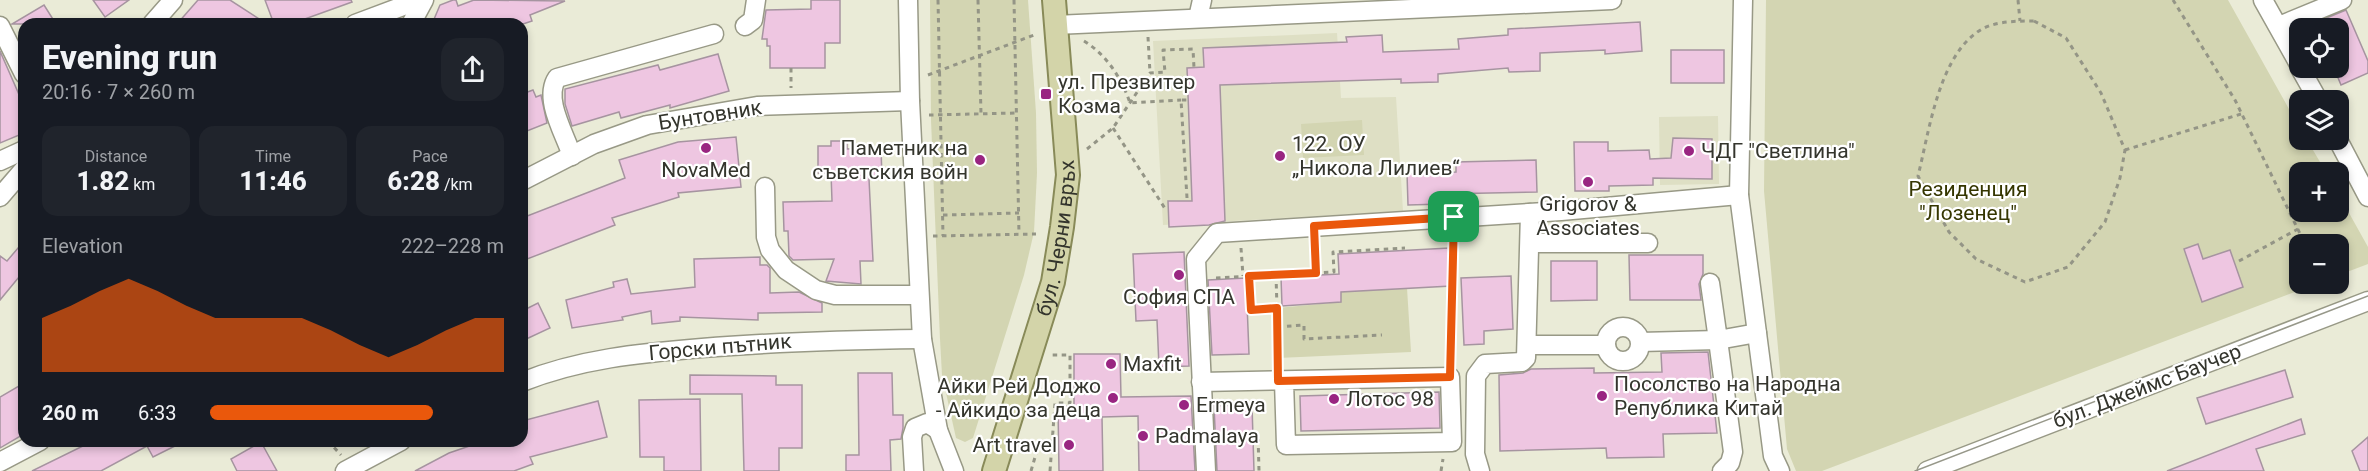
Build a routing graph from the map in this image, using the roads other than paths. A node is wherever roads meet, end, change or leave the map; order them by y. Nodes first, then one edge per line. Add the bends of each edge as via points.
1 (173, 0) edge
2 (422, 0) edge
3 (756, 0) edge
4 (908, 0) edge
5 (1054, 0) edge
6 (1612, 0) edge
7 (1743, 0) edge
8 (2263, 0) edge
9 (2342, 0) edge
10 (1200, 9) edge
11 (157, 18) edge
12 (372, 18) edge
13 (414, 18) edge
14 (1056, 25) junction
15 (0, 26) edge
16 (745, 26) dead end
17 (2279, 26) junction
18 (714, 34) dead end
19 (2289, 46) edge
20 (18, 62) edge
21 (910, 108) junction
22 (2343, 150) edge
23 (18, 153) edge
24 (572, 156) junction
25 (0, 161) edge
26 (18, 176) edge
27 (528, 178) edge
28 (765, 187) dead end
29 (1739, 195) junction
30 (0, 197) edge
31 (2368, 197) edge
32 (1530, 213) junction
33 (1530, 243) junction
34 (1648, 243) dead end
35 (1710, 283) dead end
36 (919, 295) junction
37 (2368, 301) edge
38 (1757, 333) junction
39 (922, 339) junction
40 (1718, 340) junction
41 (1640, 342) junction
42 (1527, 345) junction
43 (1606, 345) junction
44 (528, 380) edge
45 (1281, 381) junction
46 (1202, 382) junction
47 (938, 430) junction
48 (29, 447) edge
49 (390, 447) edge
50 (0, 462) edge
51 (1972, 462) edge
52 (345, 471) edge
53 (914, 471) edge
54 (954, 471) edge
55 (994, 471) edge
56 (1206, 471) edge
57 (1480, 471) edge
58 (1722, 471) edge
59 (1780, 471) edge
60 (1927, 471) edge

1 - 11 street
2 - 12 street
2 - 13 street
3 - 16 street via 753,20
4 - 21 street
5 - 14 main road, бул. Черни връх
6 - 10 street
7 - 29 street
8 - 17 street
9 - 17 street
10 - 14 street
14 - 55 main road, бул. Черни връх via 1068,176 1062,227 1053,282
15 - 20 street
17 - 19 street
18 - 24 street via 557,78 552,98
21 - 24 street, Бунтовник via 757,106 647,125
21 - 36 street
22 - 31 street
23 - 25 street
24 - 27 street, Бунтовник
26 - 30 street
28 - 36 street via 766,237 770,250 786,270 816,290 835,296
29 - 32 street
29 - 38 street
32 - 33 street
32 - 46 street via 1217,233 1196,259
33 - 34 street
33 - 42 street
35 - 40 street
36 - 39 street
37 - 51 street, бул. Джеймс Баучер
38 - 40 street
38 - 59 street via 1773,456
39 - 44 street, Горски пътник via 794,341 630,354 551,370
39 - 47 street
40 - 41 street
40 - 58 street via 1733,452
41 - 43 street via 1635,332 1625,327 1609,334
41 - 43 street via 1638,353 1624,362 1613,359
42 - 43 street
42 - 57 street via 1522,362 1485,364 1476,376 1475,454
45 - 45 street via 1450,377 1452,442 1286,446
45 - 46 street
46 - 56 street
47 - 53 street via 927,423 915,429
47 - 54 street
48 - 50 street
49 - 52 street
51 - 60 street, бул. Джеймс Баучер

